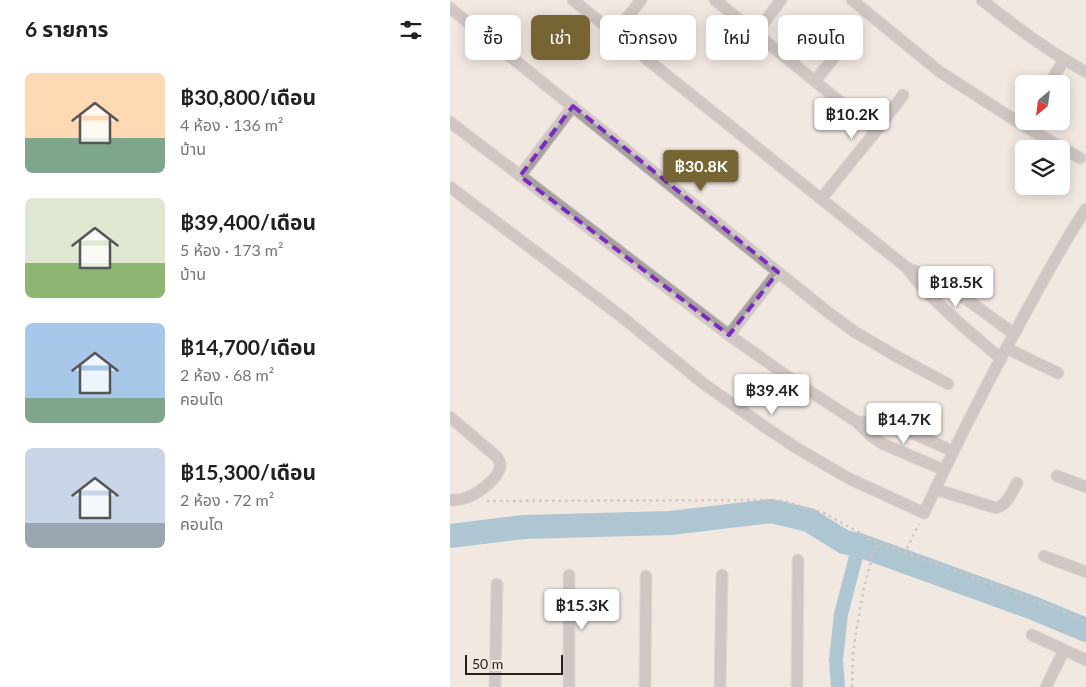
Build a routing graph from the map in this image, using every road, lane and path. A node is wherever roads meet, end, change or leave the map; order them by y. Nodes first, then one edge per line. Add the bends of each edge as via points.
1 (573, 0) edge
2 (641, 0) edge
3 (715, 0) edge
4 (781, 0) edge
5 (852, 0) edge
6 (982, 0) edge
7 (450, 8) edge
8 (629, 15) edge
9 (734, 15) edge
10 (768, 17) edge
11 (600, 21) edge
12 (768, 43) edge
13 (649, 60) edge
14 (832, 60) edge
15 (1064, 60) junction
16 (1086, 72) edge
17 (1055, 75) edge
18 (815, 81) junction
19 (903, 95) dead end
20 (573, 106) junction
21 (1015, 117) edge
22 (450, 122) edge
23 (1036, 130) edge
24 (876, 131) junction
25 (1080, 158) dead end
26 (520, 176) junction
27 (450, 187) edge
28 (821, 199) junction
29 (1086, 209) edge
30 (906, 267) junction
31 (778, 272) junction
32 (1014, 334) junction
33 (729, 335) junction
34 (1006, 348) junction
35 (1001, 359) junction
36 (1058, 373) dead end
37 (948, 384) dead end
38 (450, 417) edge
39 (857, 422) junction
40 (953, 451) junction
41 (944, 470) junction
42 (1057, 476) dead end
43 (1017, 483) dead end
44 (1086, 487) edge
45 (935, 489) junction
46 (450, 500) edge
47 (484, 501) dead end
48 (924, 513) junction
49 (878, 543) junction
50 (904, 554) junction
51 (1044, 556) dead end
52 (798, 560) dead end
53 (1086, 572) edge
54 (569, 575) dead end
55 (722, 575) dead end
56 (646, 576) dead end
57 (497, 584) dead end
58 (1086, 622) edge
59 (1032, 635) dead end
60 (1064, 650) junction
61 (1086, 660) edge
62 (495, 687) edge
63 (569, 687) edge
64 (646, 687) edge
65 (720, 687) edge
66 (797, 687) edge
67 (852, 687) edge
68 (1046, 687) edge

1 - 11 street
2 - 8 street
3 - 9 street
4 - 10 street
5 - 21 street via 940,72
6 - 15 street
7 - 20 street
12 - 18 street
13 - 28 street
14 - 18 street
15 - 16 street
15 - 17 street
18 - 24 street
19 - 24 street
20 - 26 street
20 - 31 street
22 - 26 street
23 - 25 street
24 - 28 street
26 - 33 street
27 - 48 street via 622,317 704,384 765,427 848,478
28 - 30 street
29 - 32 street
30 - 32 street via 940,281
30 - 35 street via 938,304
31 - 33 street
31 - 37 street via 855,332
32 - 34 street
33 - 39 street
34 - 35 street
34 - 36 street
35 - 40 street
38 - 46 street via 497,457 500,464 494,479 481,490 466,498
39 - 40 street via 884,424
39 - 41 street via 883,444
40 - 41 street
41 - 45 street
42 - 44 street
43 - 45 street via 1006,502 996,508
45 - 48 street
47 - 49 path via 779,500 824,513
48 - 50 path
49 - 50 path
49 - 67 path via 864,588 856,632
50 - 58 path via 1037,601
51 - 53 street
52 - 66 street
54 - 63 street
55 - 65 street
56 - 64 street
57 - 62 street
59 - 60 street
60 - 61 street
60 - 68 street

